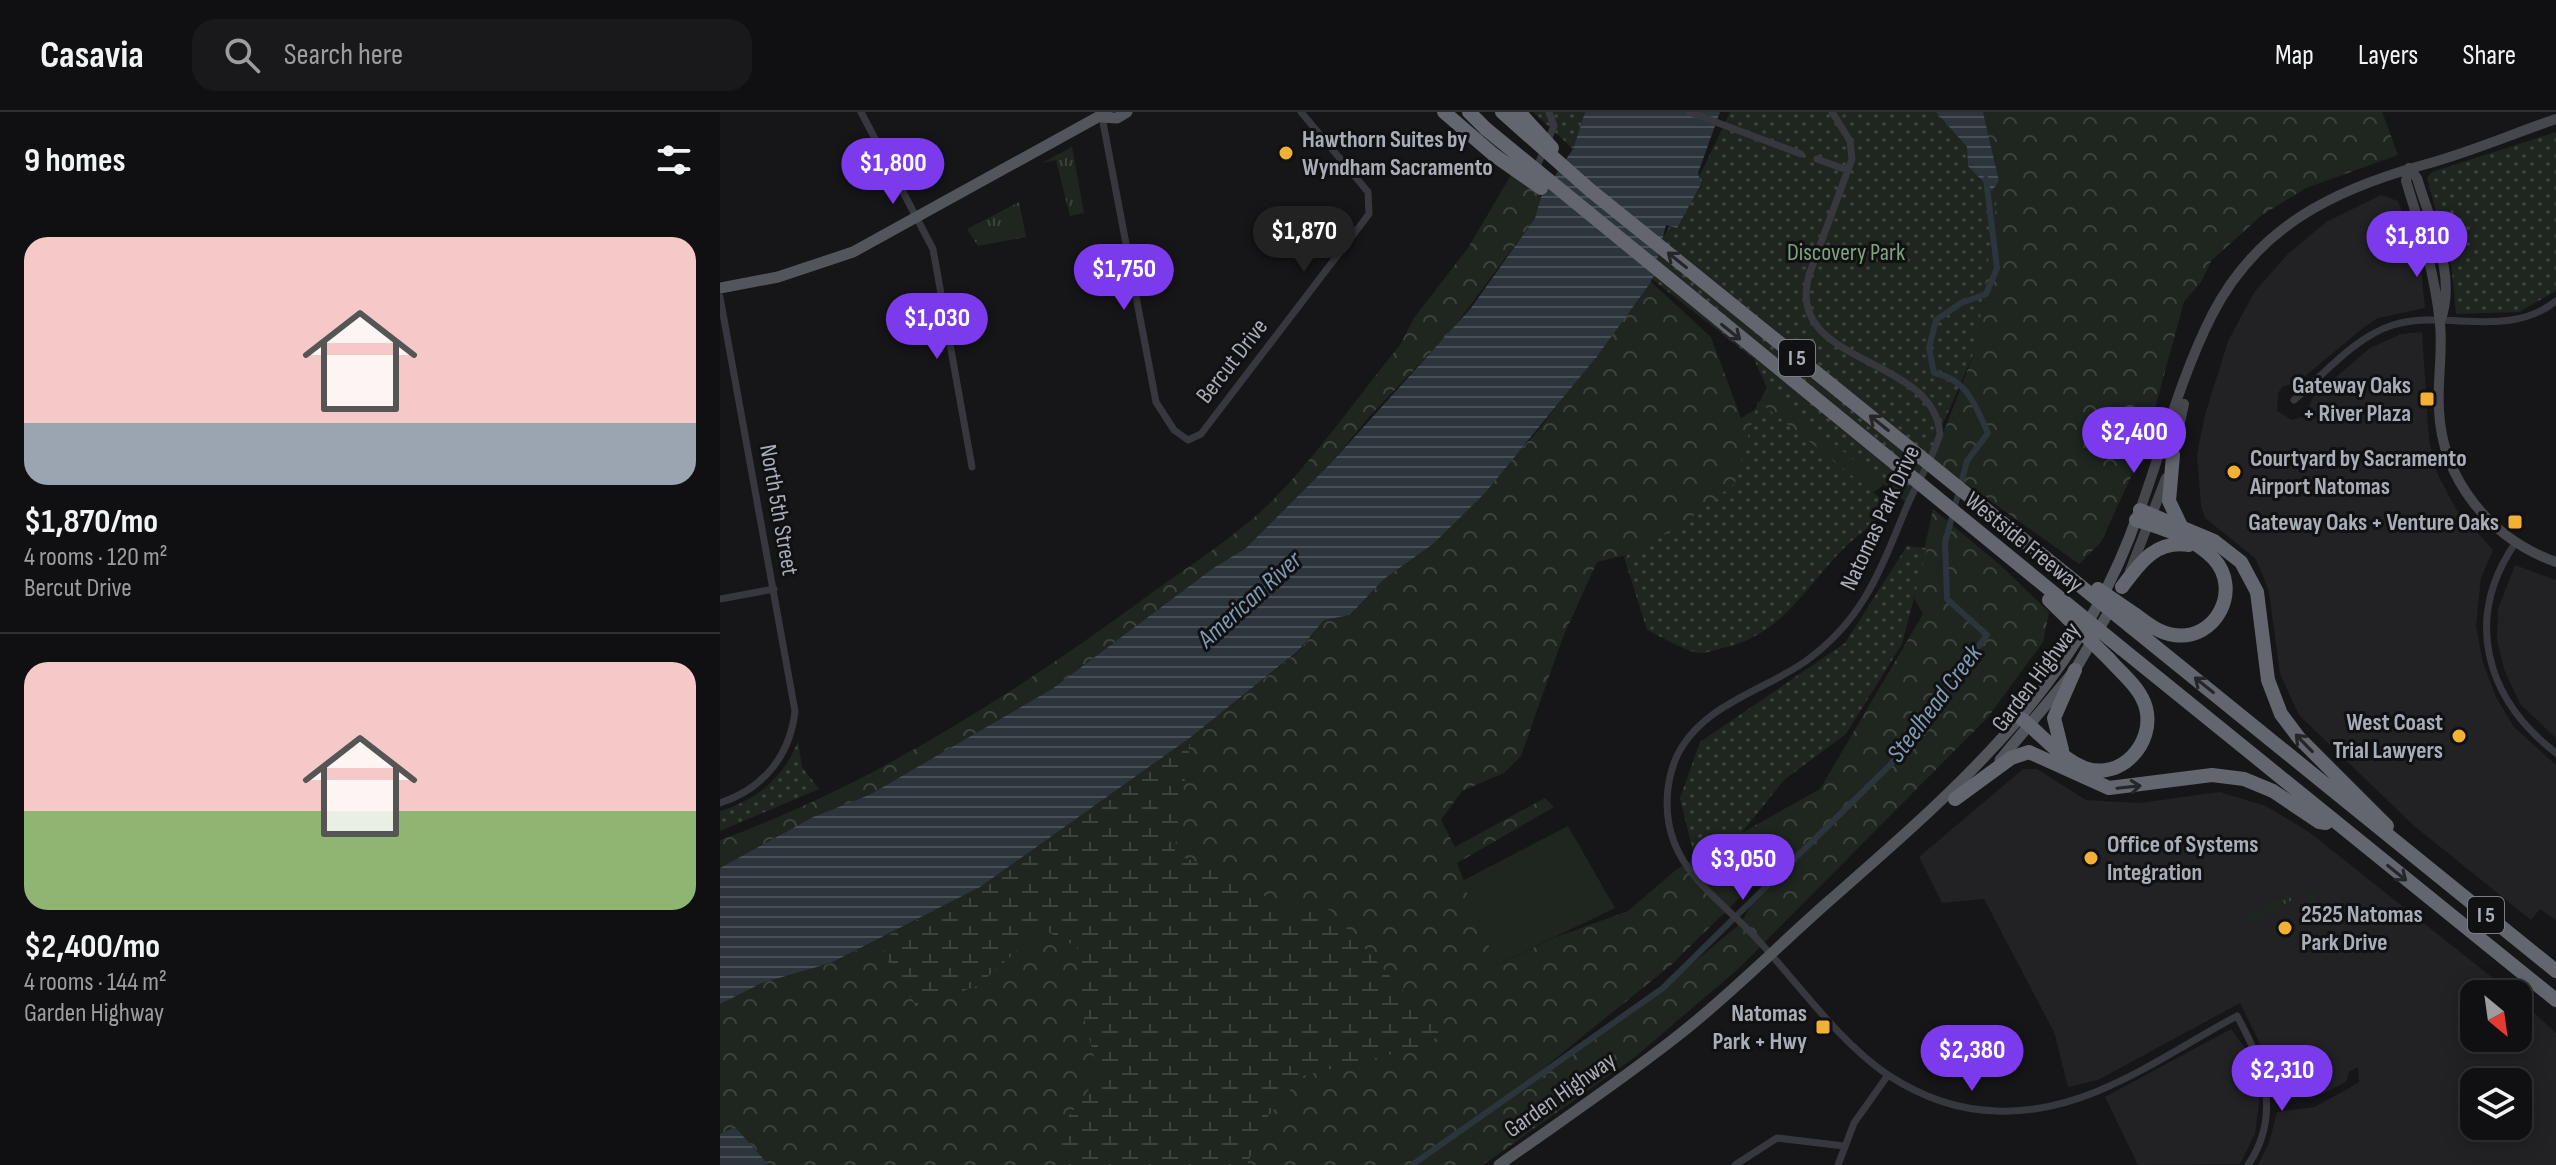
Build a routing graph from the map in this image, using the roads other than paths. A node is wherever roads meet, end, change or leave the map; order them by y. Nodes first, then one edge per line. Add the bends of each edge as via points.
1 (861, 112) edge
2 (1127, 112) edge
3 (1301, 112) edge
4 (1444, 112) edge
5 (1469, 112) edge
6 (1502, 112) edge
7 (1519, 112) edge
8 (1549, 112) edge
9 (1689, 112) edge
10 (1832, 112) edge
11 (1104, 115) edge
12 (2556, 119) edge
13 (1801, 154) dead end
14 (1817, 159) dead end
15 (2409, 168) junction
16 (1847, 170) junction
17 (1526, 190) dead end
18 (1590, 190) junction
19 (917, 218) junction
20 (1627, 248) junction
21 (720, 288) edge
22 (720, 297) edge
23 (2556, 301) edge
24 (2440, 322) junction
25 (2192, 363) junction
26 (2294, 400) dead end
27 (2173, 455) junction
28 (972, 467) dead end
29 (2145, 517) junction
30 (2181, 526) junction
31 (2516, 542) junction
32 (2204, 551) junction
33 (2005, 554) junction
34 (2556, 562) edge
35 (2122, 587) junction
36 (774, 589) junction
37 (720, 599) edge
38 (2133, 621) junction
39 (2075, 670) junction
40 (2024, 726) junction
41 (2556, 753) edge
42 (2062, 760) junction
43 (1955, 799) junction
44 (720, 803) edge
45 (2337, 824) junction
46 (2394, 841) junction
47 (1863, 871) junction
48 (1771, 954) junction
49 (2556, 971) edge
50 (2556, 1000) edge
51 (1888, 1075) junction
52 (1844, 1146) junction
53 (1499, 1165) edge
54 (1735, 1165) edge
55 (1838, 1165) edge
56 (2248, 1165) edge

1 - 19 street
2 - 11 main road via 1117,118
3 - 11 street, Bercut Drive via 1368,192 1369,214 1192,439 1180,437 1156,402
4 - 20 highway, bridge via 1494,155
5 - 20 highway, Westside Freeway / I 5, bridge
6 - 18 highway, Westside Freeway / I 5, bridge
7 - 18 highway, bridge
8 - 17 street via 1554,126
9 - 13 street
10 - 16 street, Natomas Park Drive via 1853,151
11 - 19 main road
12 - 15 main road, Garden Highway
14 - 16 street
15 - 24 main road via 2417,178 2443,261 2445,309
15 - 25 main road, Garden Highway via 2328,199 2269,241 2220,301
16 - 48 street, Natomas Park Drive via 1809,275 1805,307 1818,330 1916,391 1936,414 1940,434 1882,572 1863,604 1840,633 1805,662 1707,719 1676,758 1667,794 1670,829 1681,856
38 -> 18 highway, Westside Freeway / I 5, bridge via 2005,525
19 - 21 main road via 826,263
19 - 28 street via 935,257
20 -> 33 highway, Westside Freeway / I 5, bridge
22 - 36 street, North 5th Street
23 - 24 street via 2513,321
24 - 26 street via 2405,322 2377,330
24 - 31 main road via 2438,406 2450,463 2482,513
25 - 27 main road, Garden Highway
25 - 29 main road, Garden Highway
27 - 29 main road, Garden Highway
27 - 30 highway via 2169,501
29 - 30 highway
29 - 32 highway
29 - 35 main road, Garden Highway
29 - 40 main road, Garden Highway
46 -> 30 highway via 2384,821 2281,714 2268,680 2259,602 2248,571 2227,549
31 - 34 main road
31 - 41 street via 2489,595 2488,648 2508,700
32 - 35 highway via 2183,544 2158,549
32 - 38 highway via 2221,568 2227,587 2211,624 2188,635 2171,635
33 - 42 highway, bridge via 2143,700 2143,740 2127,761 2109,770
33 - 45 highway, Westside Freeway / I 5, bridge
35 - 39 main road, Garden Highway
36 - 37 street
36 - 44 street, North 5th Street via 794,702 792,730 764,779
46 -> 38 highway, Westside Freeway / I 5
39 - 40 main road, Garden Highway
39 - 42 highway via 2054,718
40 - 42 highway
40 - 43 main road, Garden Highway via 1993,768
40 - 47 main road, Garden Highway
42 - 43 highway via 2036,753 2016,755
42 -> 45 highway via 2080,778 2109,788 2212,775 2244,779 2273,791 2319,822
43 - 47 main road, Garden Highway
45 -> 50 highway, Westside Freeway / I 5
46 - 49 highway, Westside Freeway / I 5
47 - 48 main road, Garden Highway
48 - 51 street, Natomas Park Drive via 1859,1051
48 - 53 main road, Garden Highway via 1657,1052
51 - 52 street
51 - 56 street, Natomas Park Drive via 1961,1106 1997,1111 2055,1107 2100,1090 2237,1016 2259,1059 2267,1095 2264,1129
52 - 54 street via 1777,1138
52 - 55 street

